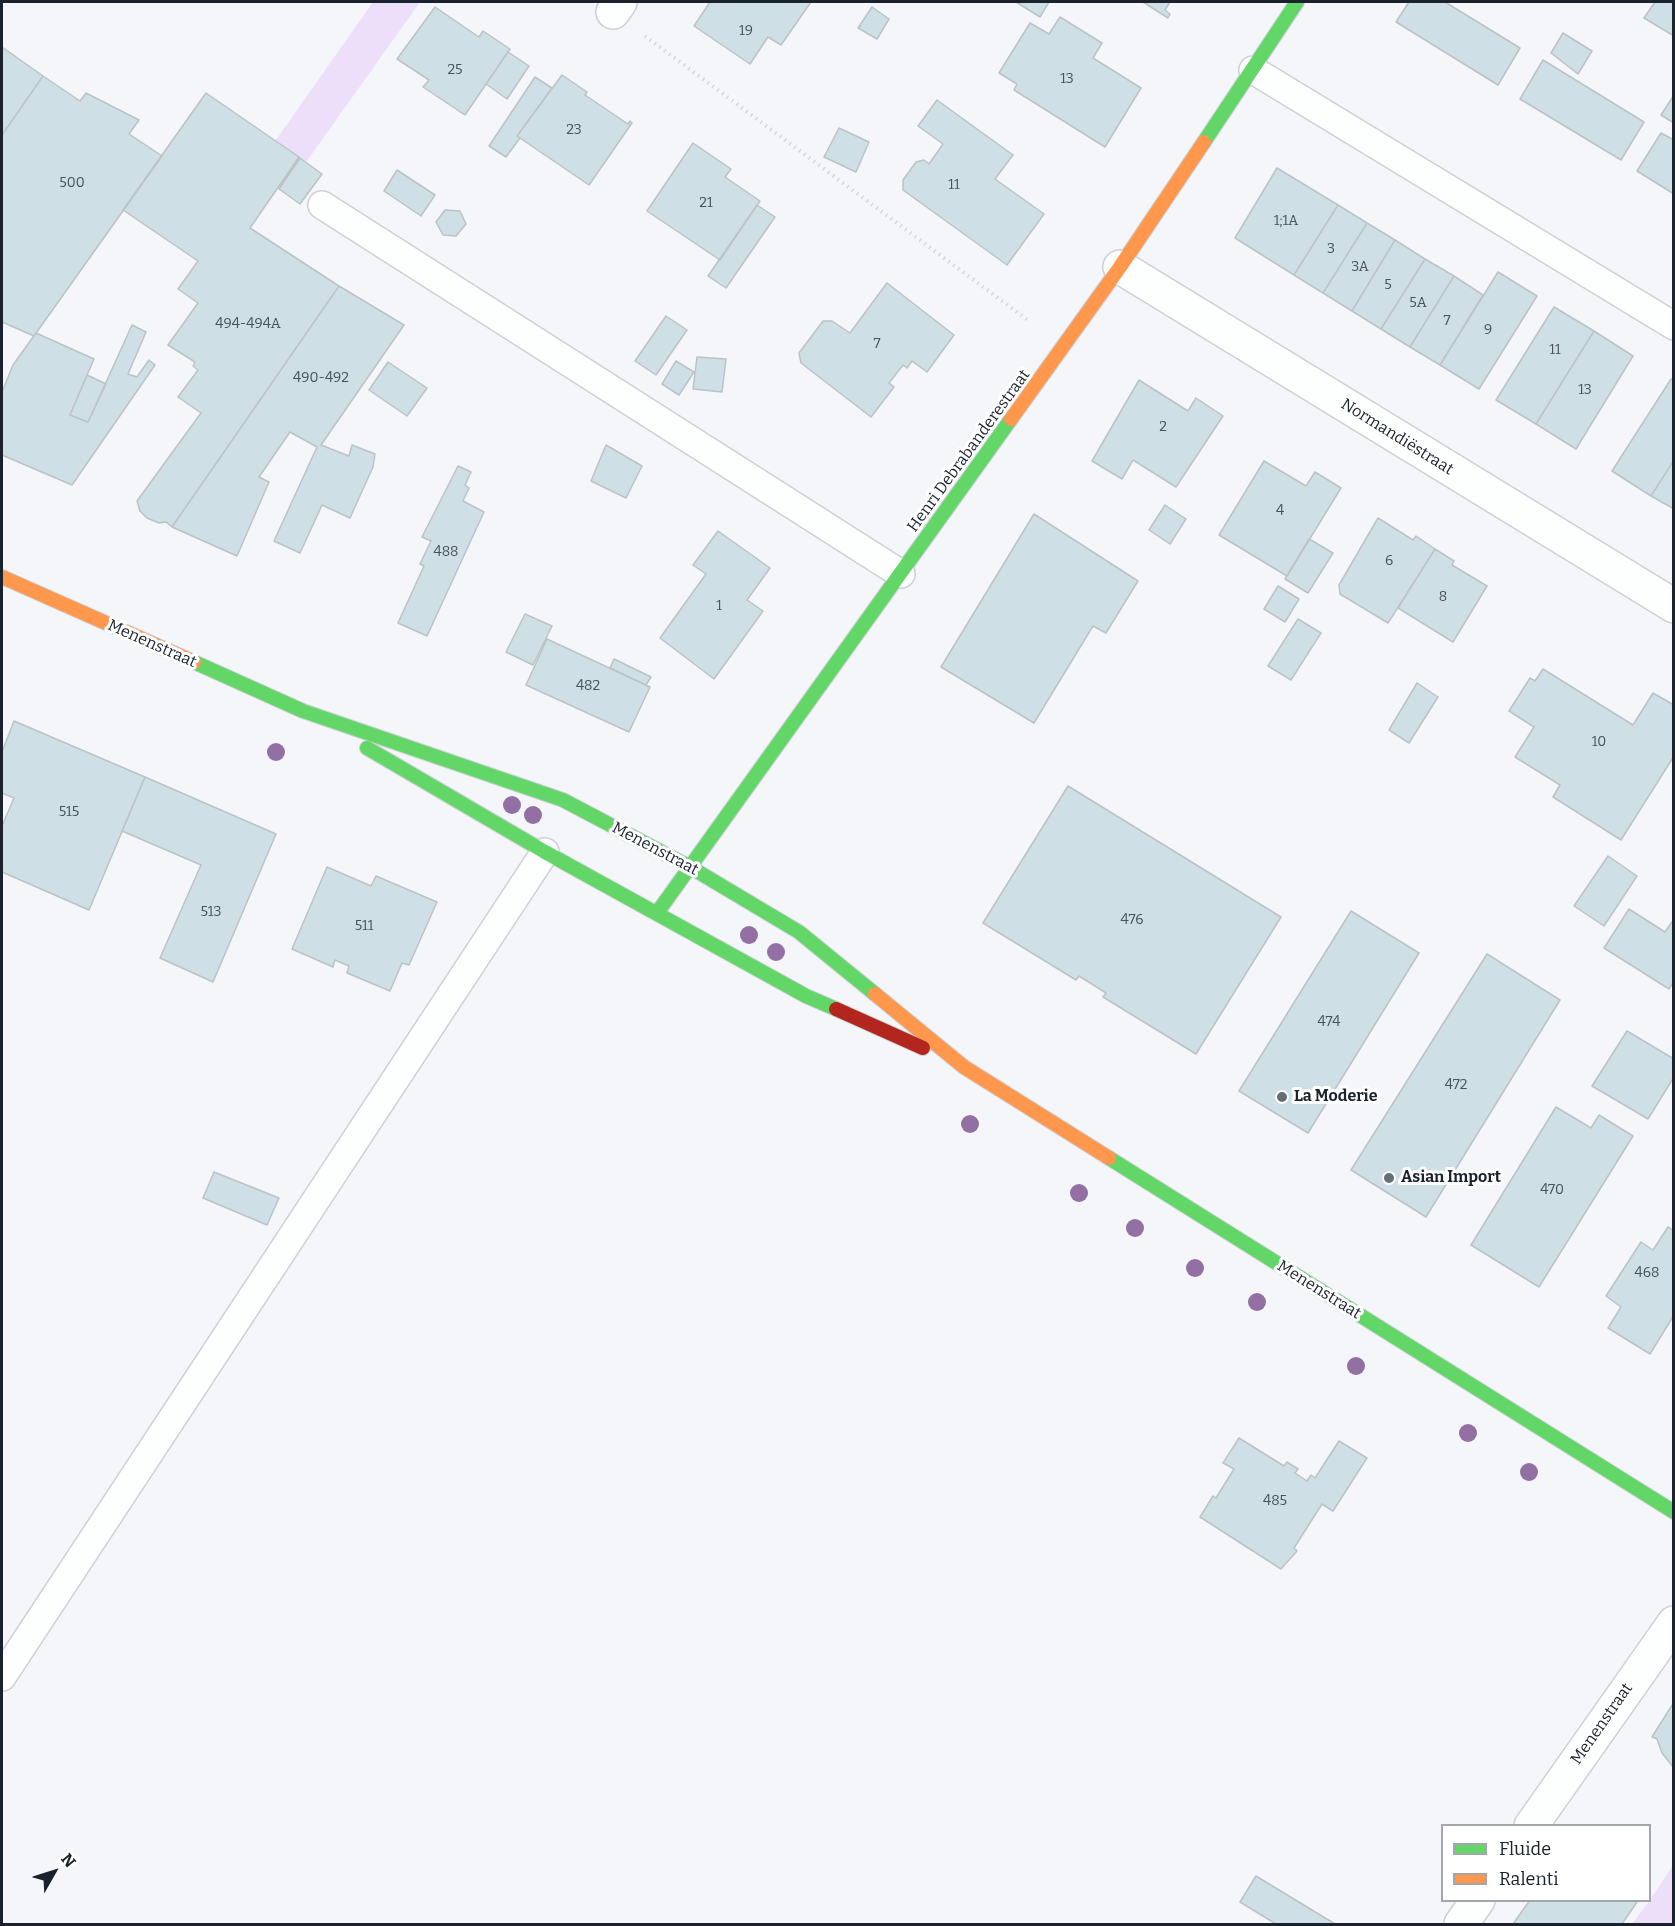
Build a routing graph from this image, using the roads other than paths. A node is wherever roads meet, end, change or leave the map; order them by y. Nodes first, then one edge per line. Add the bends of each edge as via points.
1 (1297, 2) edge
2 (1253, 70) junction
3 (322, 205) dead end
4 (1120, 267) junction
5 (1674, 326) edge
6 (901, 574) junction
7 (2, 577) edge
8 (1674, 606) edge
9 (303, 711) junction
10 (545, 852) junction
11 (690, 867) junction
12 (657, 913) junction
13 (964, 1067) junction
14 (1674, 1512) edge
15 (1674, 1623) edge
16 (2, 1677) edge
17 (1531, 1824) edge
18 (1477, 1902) edge
19 (1461, 1924) edge

1 - 2 main road, Henri Debrabanderestraat
2 - 4 main road, Henri Debrabanderestraat
2 - 5 lane
3 - 6 lane
4 - 6 main road, Henri Debrabanderestraat
4 - 8 street, Normandiëstraat
6 - 11 main road, Henri Debrabanderestraat
7 - 9 main road, Menenstraat
9 - 10 main road, Menenstraat
9 - 11 main road, Menenstraat via 563,800
10 - 12 main road, Menenstraat
10 - 16 lane
11 - 12 main road, Henri Debrabanderestraat
11 - 13 main road, Menenstraat via 799,932
12 - 13 main road, Menenstraat via 806,996
13 - 14 main road, Menenstraat
15 - 17 street, Menenstraat
18 - 19 street

